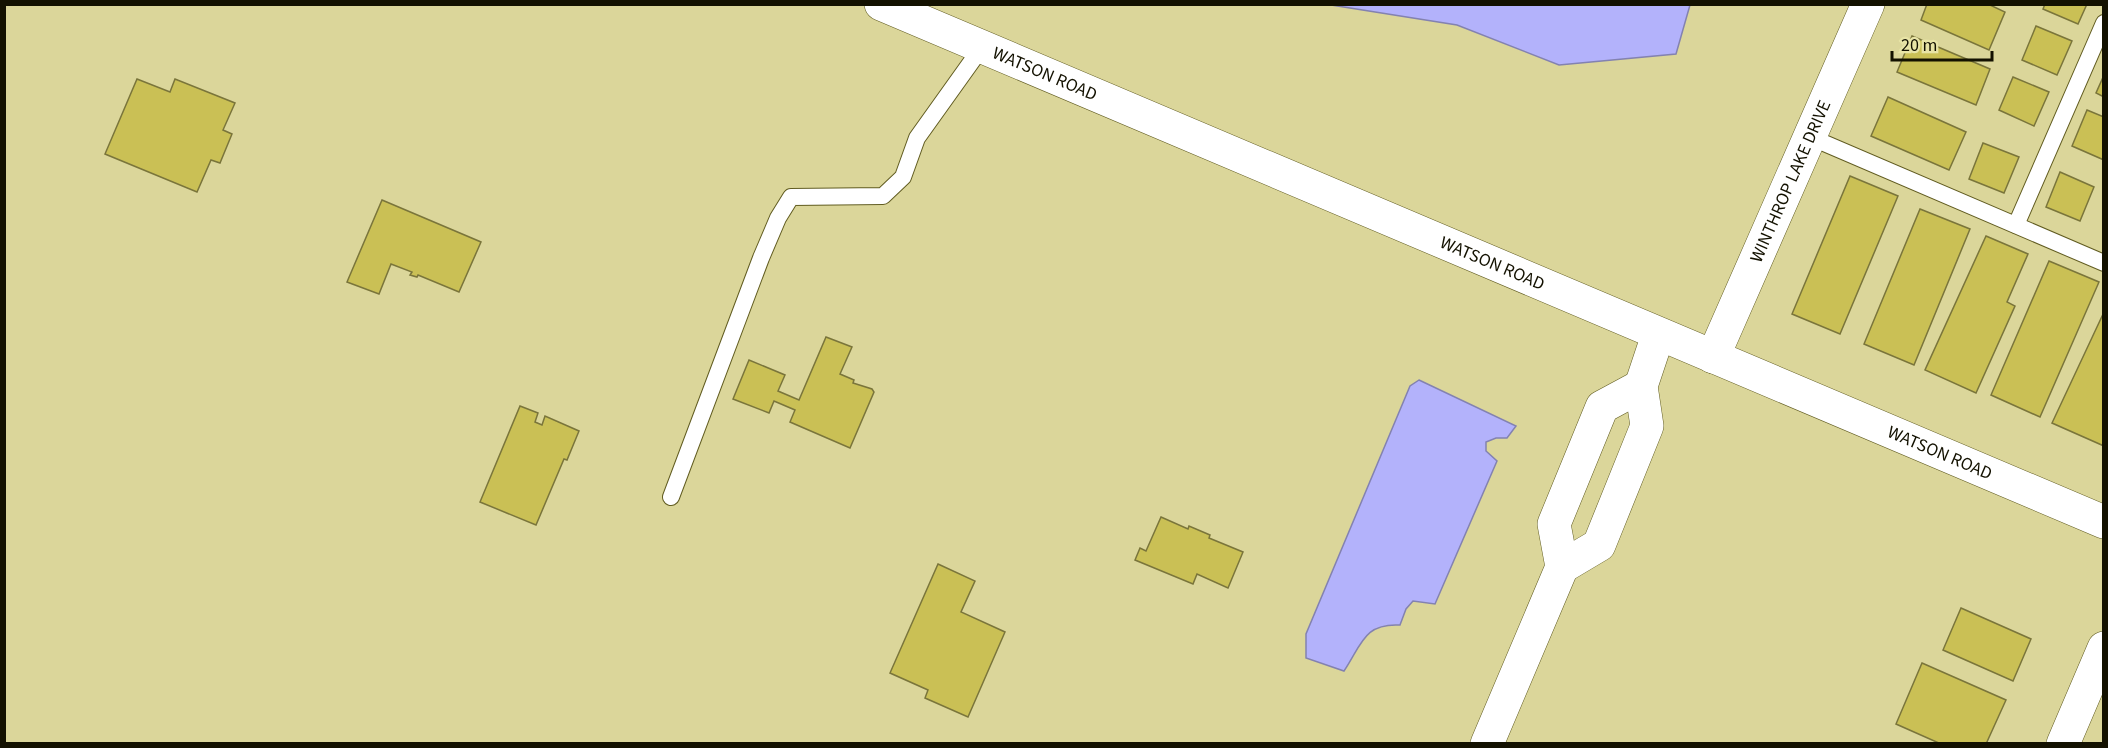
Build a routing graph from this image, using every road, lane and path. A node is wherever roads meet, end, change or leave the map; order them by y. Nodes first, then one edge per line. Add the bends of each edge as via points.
1 (881, 4) edge
2 (1868, 4) edge
3 (2103, 23) edge
4 (982, 47) junction
5 (1810, 137) junction
6 (2016, 225) junction
7 (2103, 263) edge
8 (1657, 338) dead end
9 (1713, 357) junction
10 (1641, 386) junction
11 (671, 497) dead end
12 (2103, 522) edge
13 (1562, 567) junction
14 (2103, 648) edge
15 (1487, 744) edge
16 (2064, 744) edge

1 - 4 street, WATSON ROAD
2 - 5 street, WINTHROP LAKE DRIVE
3 - 6 lane
4 - 9 street, WATSON ROAD
4 - 11 lane via 917,138 903,177 883,195 791,197 761,258
5 - 6 lane
5 - 9 street, WINTHROP LAKE DRIVE
6 - 7 lane
8 - 10 street
9 - 12 street, WATSON ROAD
10 - 13 street via 1647,426 1599,545
10 - 13 street via 1602,407 1598,416 1554,524
13 - 15 street
14 - 16 street

